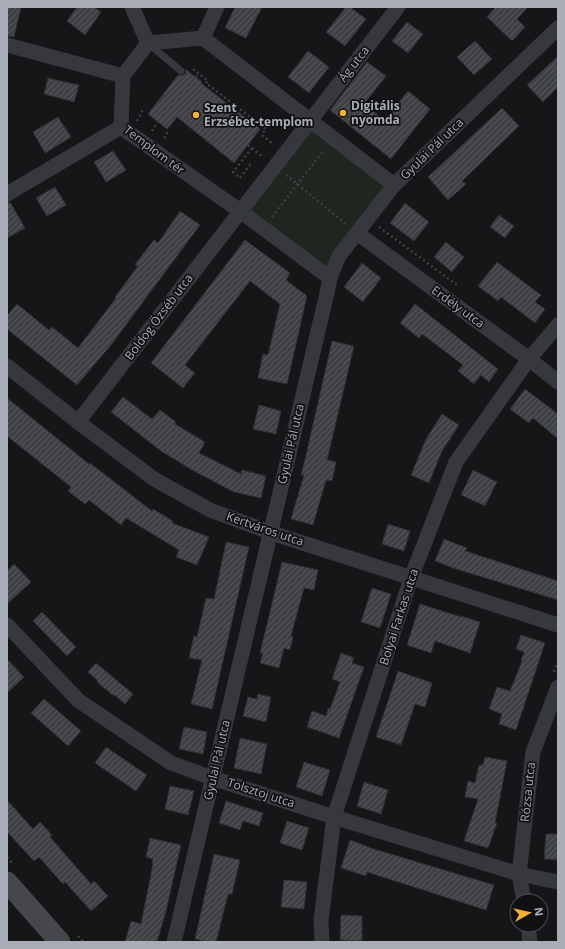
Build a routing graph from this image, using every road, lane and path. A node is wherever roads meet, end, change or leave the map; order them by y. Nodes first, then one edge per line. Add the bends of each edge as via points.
1 (132, 7) edge
2 (217, 7) edge
3 (398, 7) edge
4 (558, 28) edge
5 (203, 38) junction
6 (148, 43) junction
7 (7, 45) edge
8 (181, 71) dead end
9 (123, 76) junction
10 (196, 77) dead end
11 (309, 121) junction
12 (121, 127) junction
13 (332, 138) junction
14 (248, 145) dead end
15 (252, 148) junction
16 (285, 153) junction
17 (252, 162) dead end
18 (274, 167) junction
19 (297, 185) junction
20 (394, 185) junction
21 (7, 194) edge
22 (240, 211) junction
23 (264, 229) junction
24 (357, 233) junction
25 (330, 278) junction
26 (558, 325) edge
27 (529, 359) junction
28 (7, 366) edge
29 (558, 382) edge
30 (78, 422) junction
31 (270, 532) junction
32 (411, 578) junction
33 (7, 625) edge
34 (558, 625) edge
35 (558, 687) edge
36 (212, 778) junction
37 (334, 817) junction
38 (519, 874) junction
39 (7, 882) edge
40 (558, 882) edge
41 (523, 893) edge
42 (60, 942) edge
43 (174, 942) edge
44 (322, 942) edge

1 - 6 street
2 - 5 street
3 - 11 street, Ág utca
4 - 20 street, Gyulai Pál utca
5 - 6 street
5 - 11 street
6 - 8 lane
6 - 9 street
7 - 9 street
9 - 12 street, Templom tér
10 - 16 path via 198,74 208,81 206,83 266,129 262,135
11 - 13 street
11 - 16 street
12 - 21 street
12 - 22 street, Templom tér
13 - 19 path
13 - 20 street
14 - 15 path
15 - 17 path via 233,172 240,178
15 - 18 path
16 - 18 street
18 - 19 path
18 - 22 street
19 - 23 path
19 - 24 path
20 - 24 street, Gyulai Pál utca
22 - 23 street, Templom tér
22 - 30 street, Boldog Özséb utca
23 - 25 street, Templom tér
24 - 25 street, Gyulai Pál utca via 339,256
24 - 27 street, Erdély utca
25 - 31 street, Gyulai Pál utca
26 - 27 street, Bolyai Farkas utca
27 - 29 street, Erdély utca
27 - 32 street, Bolyai Farkas utca via 456,462
28 - 30 street, Kertváros utca
30 - 31 street, Kertváros utca via 154,479 210,510
31 - 32 street, Kertváros utca
31 - 36 street, Gyulai Pál utca
32 - 34 street, Kertváros utca
32 - 37 street, Bolyai Farkas utca
33 - 36 street, Tolsztoj utca via 79,700 171,763
35 - 38 street, Rózsa utca via 533,752
36 - 37 street, Tolsztoj utca
36 - 43 street, Gyulai Pál utca
37 - 38 street, Tolsztoj utca
37 - 44 street, Bolyai Farkas utca via 321,920
38 - 40 street, Tolsztoj utca
38 - 41 street, Rózsa utca
39 - 42 street

